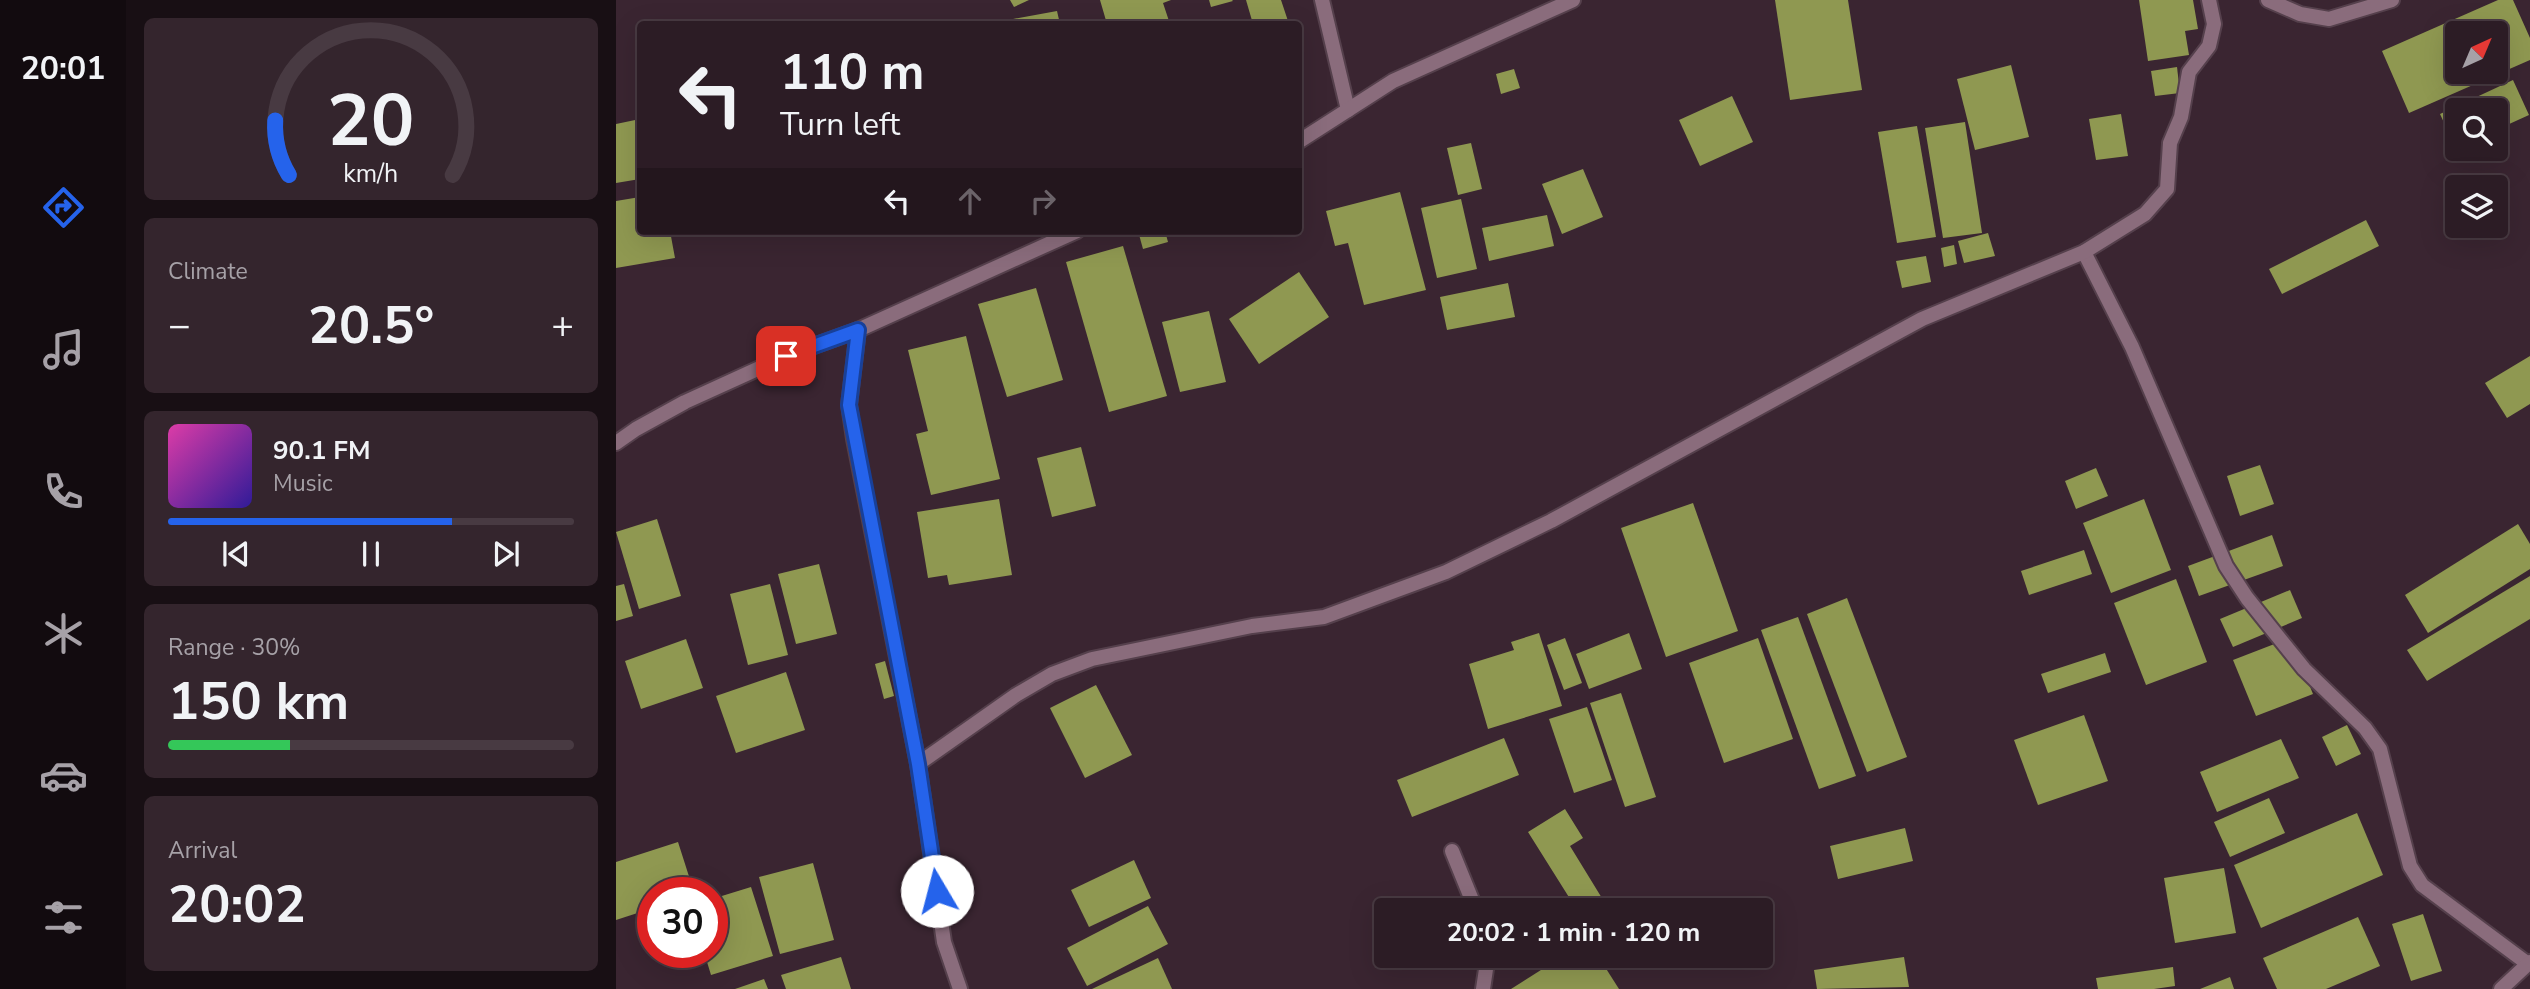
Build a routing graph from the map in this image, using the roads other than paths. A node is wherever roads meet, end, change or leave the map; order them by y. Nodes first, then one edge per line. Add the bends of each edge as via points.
1 (1322, 0) edge
2 (1573, 0) edge
3 (2209, 0) edge
4 (2268, 0) edge
5 (2392, 0) edge
6 (1348, 110) junction
7 (1302, 139) edge
8 (1068, 235) edge
9 (2084, 251) junction
10 (858, 330) junction
11 (616, 443) edge
12 (918, 764) junction
13 (1452, 851) dead end
14 (1471, 898) edge
15 (2529, 963) edge
16 (1486, 968) edge
17 (960, 989) edge
18 (1483, 989) edge
19 (2501, 989) edge

1 - 6 street
2 - 6 street via 1393,80
3 - 9 street via 2214,24 2209,46 2189,72 2181,117 2170,143 2167,188 2144,214
4 - 5 street via 2300,15 2329,19
6 - 7 street
8 - 10 street
9 - 12 street via 1922,319 1446,572 1324,617 1252,626 1092,659 1052,674 1016,695
9 - 15 street via 2132,347 2226,566 2304,669 2365,728 2380,750 2410,866 2422,885
10 - 11 street via 685,401
10 - 12 street via 849,405
12 - 17 street via 944,942
13 - 14 street
15 - 19 street
16 - 18 street

